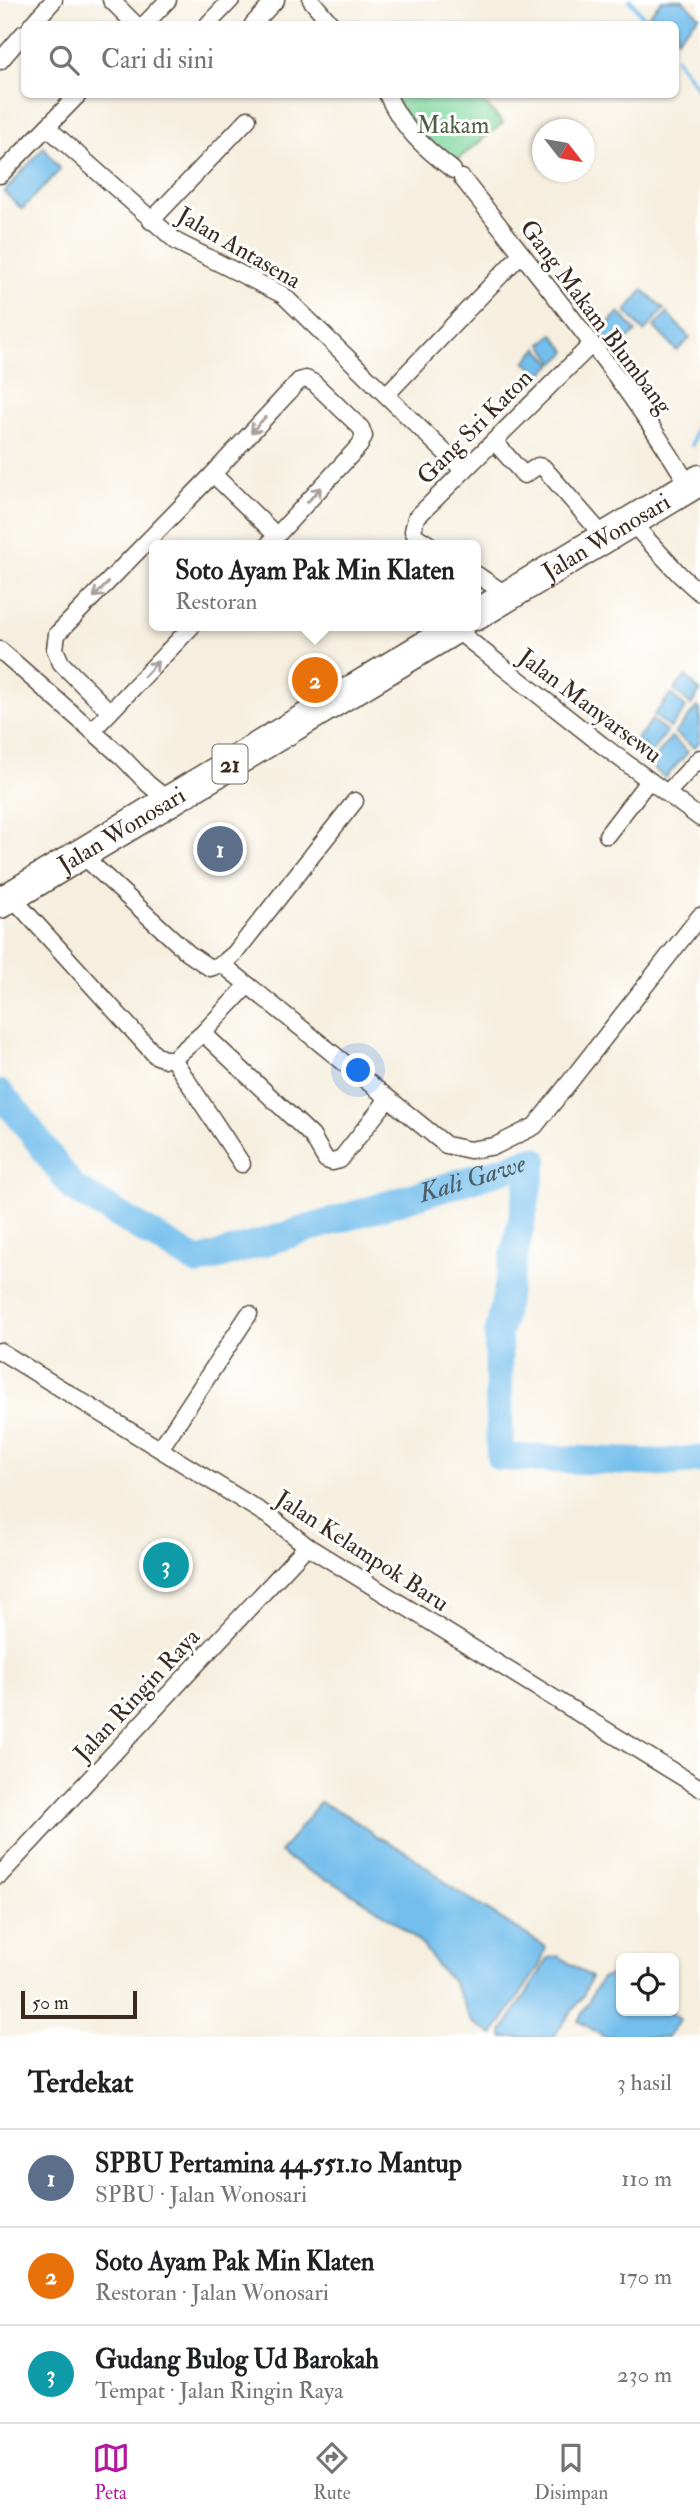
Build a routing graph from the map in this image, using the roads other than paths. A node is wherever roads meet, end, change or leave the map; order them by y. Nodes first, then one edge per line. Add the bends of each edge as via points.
1 (54, 0) edge
2 (111, 0) edge
3 (168, 0) edge
4 (276, 0) edge
5 (311, 0) edge
6 (219, 4) edge
7 (36, 21) edge
8 (132, 21) edge
9 (148, 21) edge
10 (210, 21) edge
11 (256, 21) edge
12 (328, 21) edge
13 (21, 36) edge
14 (0, 61) edge
15 (75, 98) edge
16 (389, 98) edge
17 (248, 119) dead end
18 (48, 128) junction
19 (0, 175) edge
20 (151, 221) junction
21 (521, 254) junction
22 (592, 344) junction
23 (386, 396) junction
24 (494, 441) junction
25 (464, 471) junction
26 (213, 474) junction
27 (694, 483) edge
28 (631, 522) junction
29 (605, 538) junction
30 (271, 540) edge
31 (273, 540) edge
32 (422, 540) edge
33 (481, 577) edge
34 (700, 593) edge
35 (508, 596) junction
36 (481, 612) edge
37 (187, 631) edge
38 (450, 631) edge
39 (472, 631) edge
40 (0, 650) edge
41 (110, 712) junction
42 (92, 731) junction
43 (700, 758) edge
44 (649, 780) junction
45 (667, 793) junction
46 (169, 801) junction
47 (355, 801) dead end
48 (700, 818) edge
49 (607, 835) dead end
50 (81, 854) junction
51 (6, 900) edge
52 (700, 916) edge
53 (222, 964) junction
54 (247, 986) junction
55 (203, 1033) junction
56 (173, 1059) junction
57 (388, 1099) junction
58 (242, 1164) dead end
59 (249, 1314) dead end
60 (0, 1351) edge
61 (160, 1450) junction
62 (307, 1546) junction
63 (700, 1788) edge
64 (0, 1875) edge

1 - 7 street
2 - 8 street
3 - 9 street
4 - 11 street
5 - 12 street
6 - 10 street
13 - 14 street
15 - 18 street
16 - 21 street, Gang Makam Blumbang via 413,137 457,174
17 - 20 street
18 - 19 street
18 - 20 street, Jalan Antasena
20 - 23 street, Jalan Antasena via 177,242 283,295
21 - 22 street, Gang Makam Blumbang
21 - 23 street
22 - 24 street, Gang Sri Katon
22 - 27 street, Gang Makam Blumbang
23 - 25 street, Jalan Antasena
24 - 25 street, Gang Sri Katon
24 - 29 street via 524,475 542,467
25 - 32 street, Gang Sri Katon via 416,518 413,531
26 - 30 street
31 -> 26 street via 360,445 361,428 314,383 299,381
26 -> 41 street via 57,634 55,649 61,663
27 - 28 highway, Jalan Wonosari / 21
28 - 29 highway, Jalan Wonosari / 21
28 - 34 street
29 - 35 highway, Jalan Wonosari / 21
33 - 35 street
35 - 36 highway, Jalan Wonosari / 21
41 -> 37 street
38 - 46 highway, Jalan Wonosari / 21
39 - 44 street, Jalan Manyarsewu
40 - 42 street
41 - 42 street
42 - 46 street
43 - 45 street
44 - 45 street, Jalan Manyarsewu
44 - 49 street
45 - 48 street, Jalan Manyarsewu
46 - 50 highway, Jalan Wonosari / 21
47 - 53 street
50 - 51 highway, Jalan Wonosari / 21
50 - 53 street via 201,964 210,968
51 - 56 street via 155,1055
52 - 57 street via 535,1126 495,1146 470,1150 446,1144
53 - 54 street
54 - 55 street
54 - 57 street
55 - 56 street
55 - 57 street via 312,1136 326,1160 340,1160
56 - 58 street
59 - 61 street
60 - 61 street, Jalan Kelampok Baru
61 - 62 street, Jalan Kelampok Baru via 273,1519
62 - 63 street, Jalan Kelampok Baru
62 - 64 street, Jalan Ringin Raya

